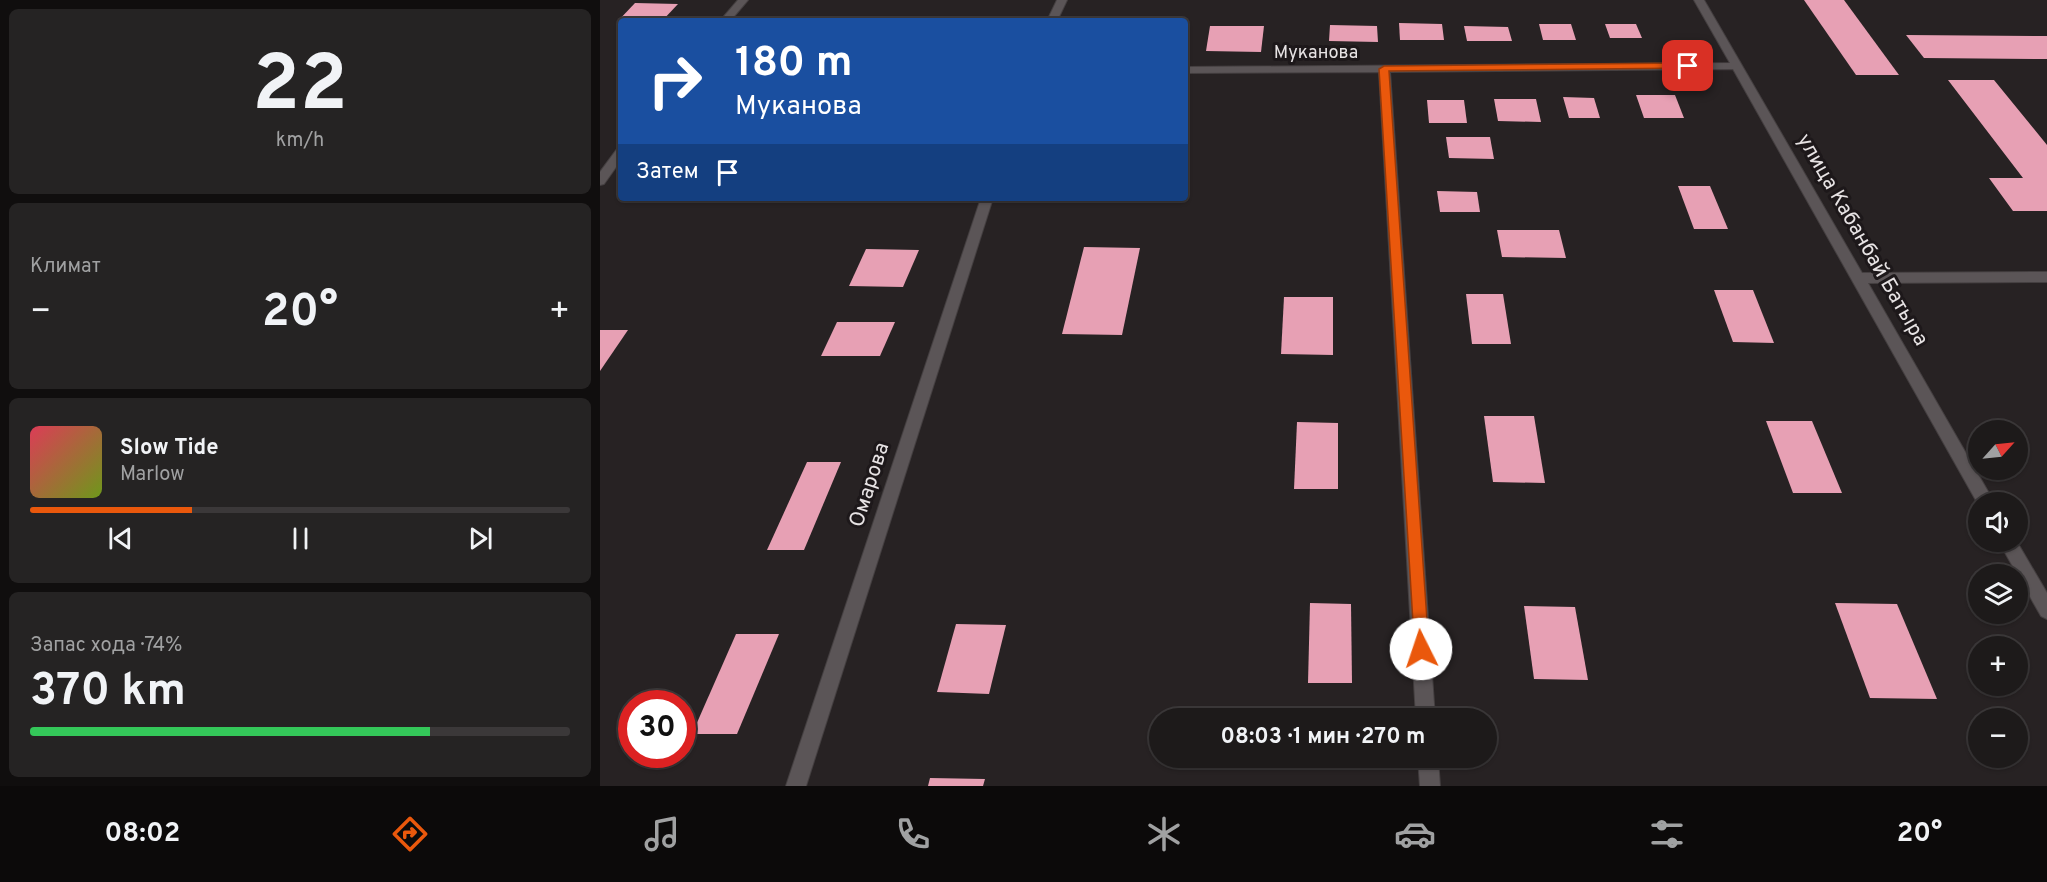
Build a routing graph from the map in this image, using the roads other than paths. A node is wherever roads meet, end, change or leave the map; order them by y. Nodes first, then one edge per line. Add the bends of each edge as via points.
1 (743, 0) edge
2 (1062, 0) edge
3 (1699, 0) edge
4 (728, 18) edge
5 (1053, 18) edge
6 (1735, 66) junction
7 (1384, 69) junction
8 (1188, 70) edge
9 (618, 156) edge
10 (600, 181) edge
11 (986, 201) edge
12 (2047, 277) edge
13 (1860, 278) junction
14 (1980, 492) edge
15 (2015, 552) edge
16 (2041, 590) edge
17 (2047, 610) edge
18 (1424, 708) edge
19 (1429, 768) edge
20 (796, 786) edge
21 (1430, 786) edge

1 - 4 street
2 - 5 street
3 - 6 street, улица Кабанбай Батыра
6 - 7 street, Муканова
6 - 13 street, улица Кабанбай Батыра
7 - 8 street, Муканова
7 - 18 street
9 - 10 street
11 - 20 street, Омарова
12 - 13 street
13 - 14 street, улица Кабанбай Батыра
15 - 16 street
16 - 17 street
19 - 21 street

